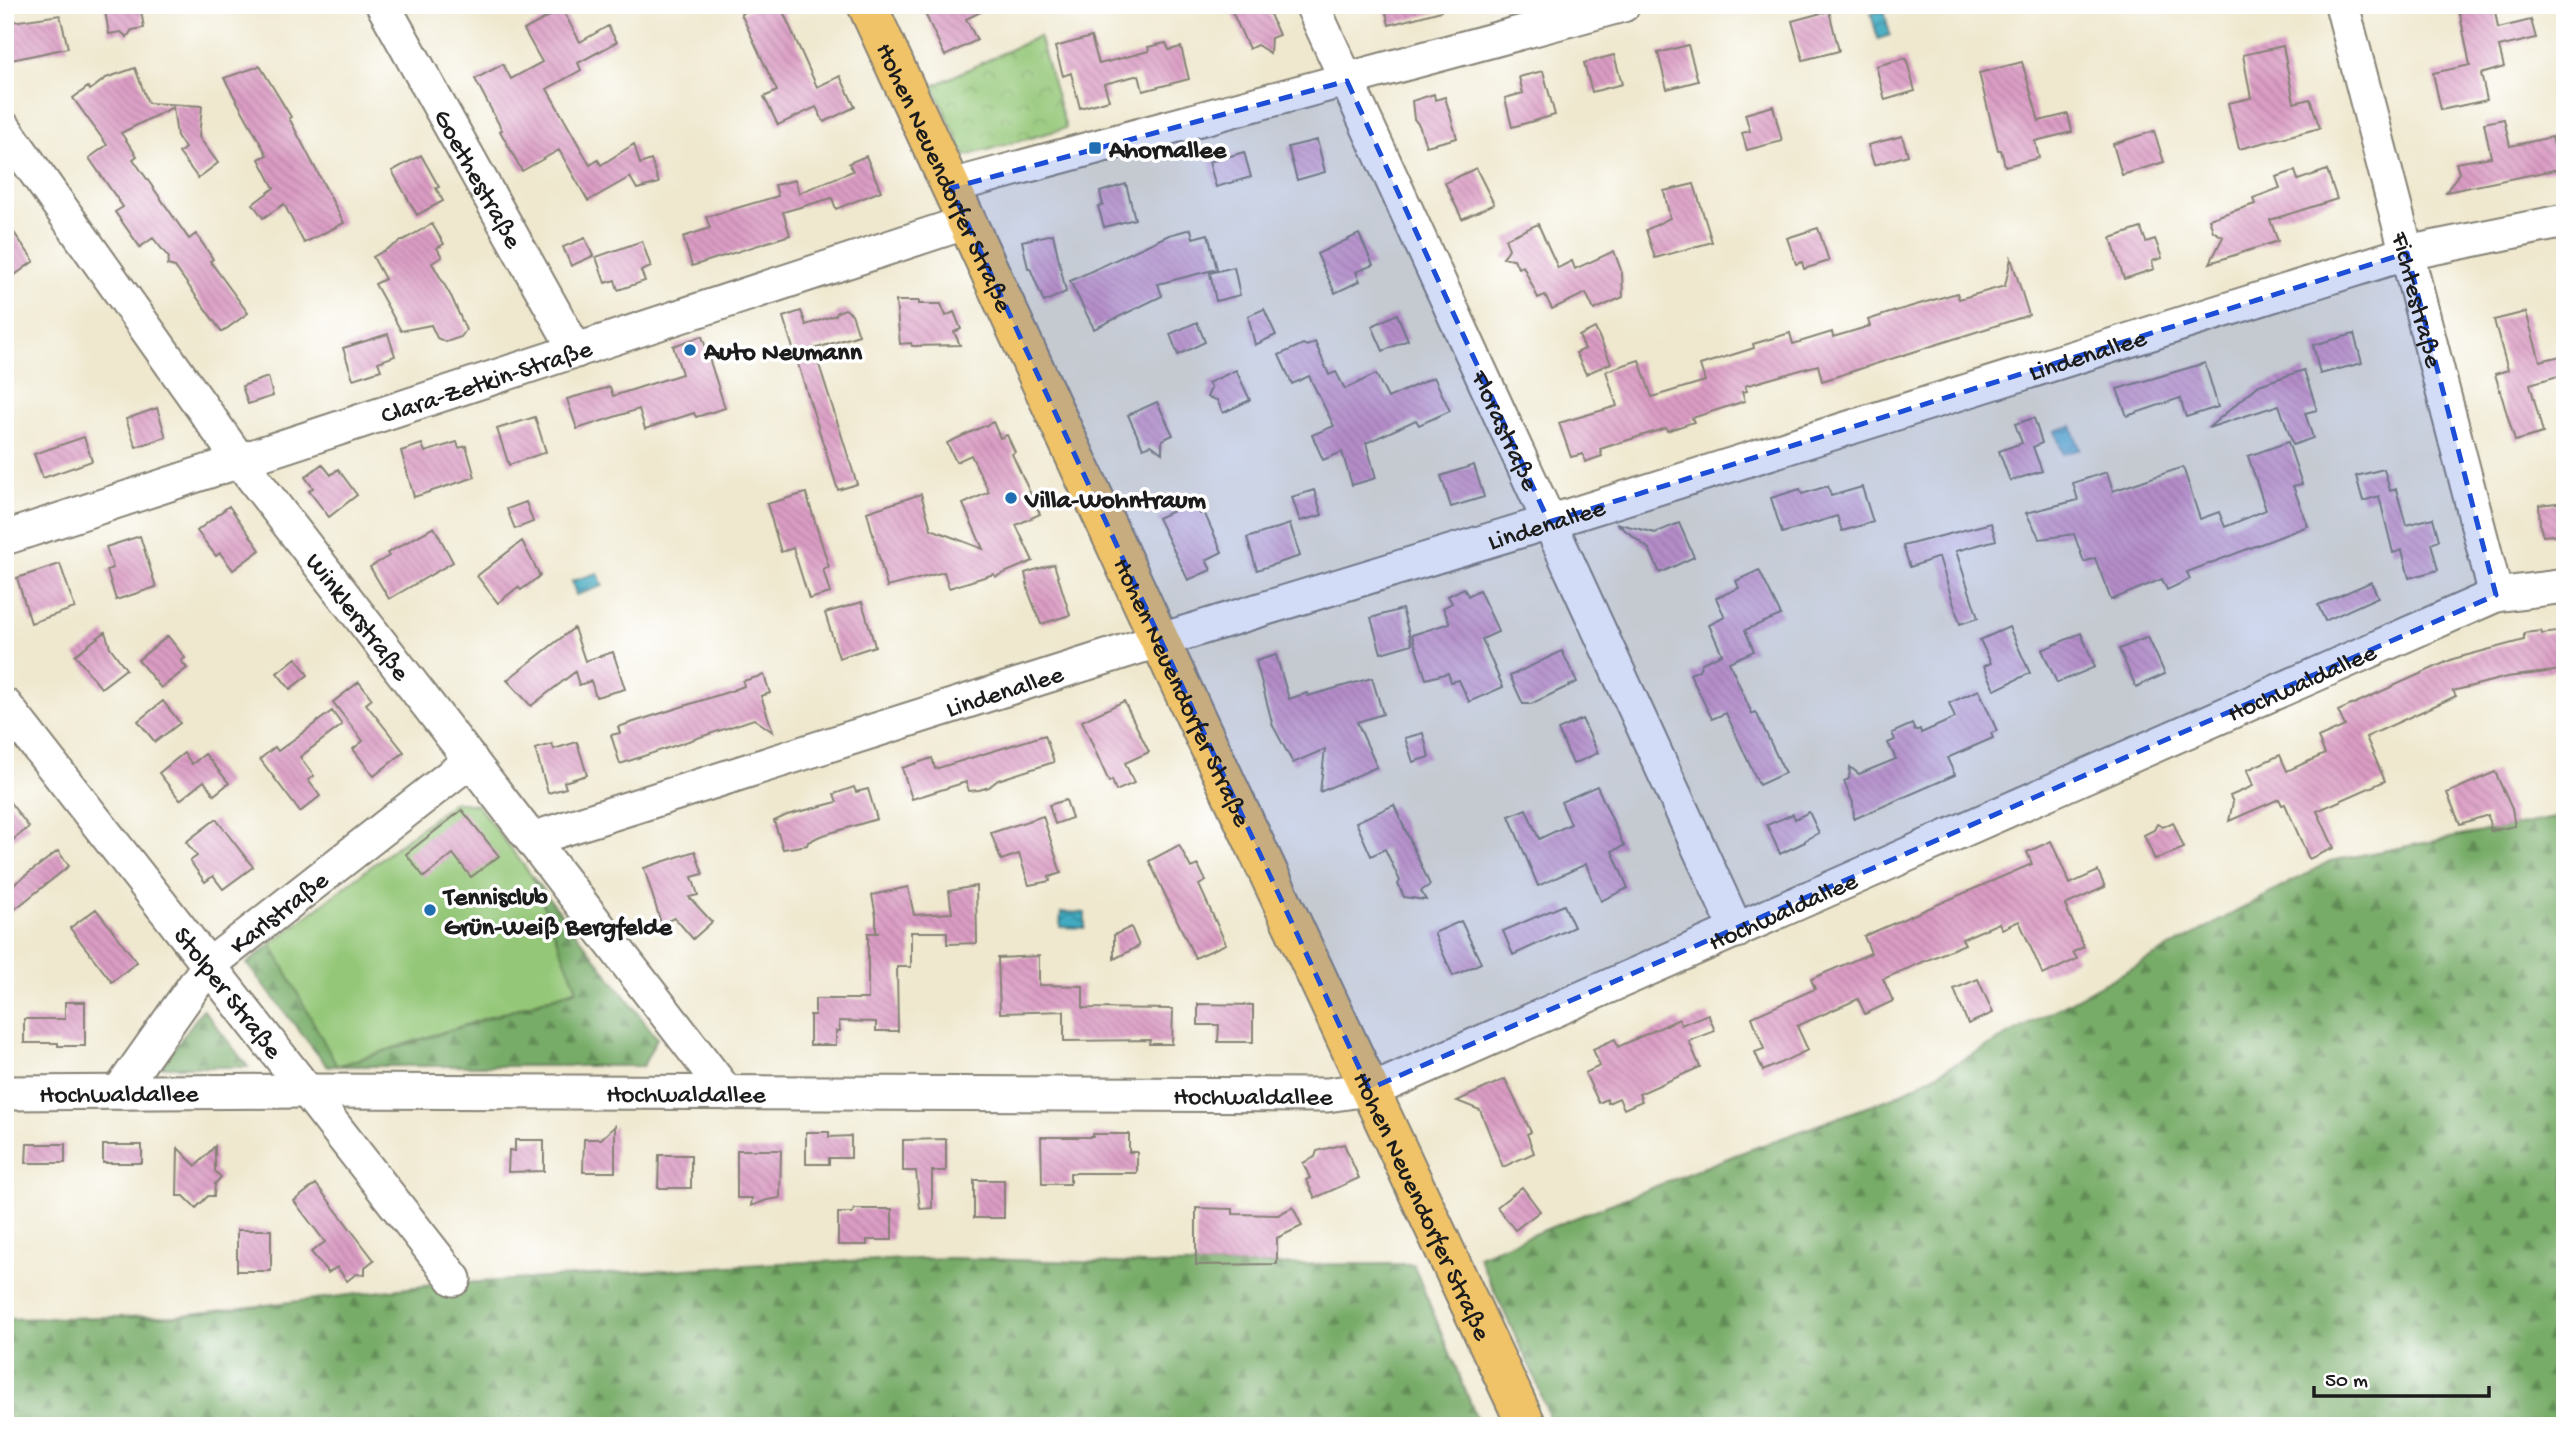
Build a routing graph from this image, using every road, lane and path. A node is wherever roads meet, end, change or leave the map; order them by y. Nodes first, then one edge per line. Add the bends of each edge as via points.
1 (383, 5) edge
2 (867, 5) edge
3 (1312, 5) edge
4 (1623, 5) edge
5 (2342, 5) edge
6 (1347, 81) junction
7 (5, 129) edge
8 (951, 188) junction
9 (2565, 221) edge
10 (967, 222) junction
11 (2407, 253) junction
12 (576, 351) junction
13 (240, 461) junction
14 (1549, 522) junction
15 (5, 538) edge
16 (2565, 586) edge
17 (2496, 595) junction
18 (1160, 640) junction
19 (5, 705) edge
20 (471, 760) junction
21 (532, 839) junction
22 (1737, 931) junction
23 (208, 966) junction
24 (1370, 1089) junction
25 (307, 1090) junction
26 (119, 1092) junction
27 (5, 1093) edge
28 (727, 1093) junction
29 (454, 1279) dead end
30 (1527, 1426) edge

1 - 12 street, Goethestraße
2 - 8 main road, Hohen Neuendorfer Straße
3 - 6 street, Florastraße
4 - 6 street
5 - 11 street, Fichtestraße
6 - 8 street
6 - 14 street, Florastraße
7 - 13 street, Winklerstraße
8 - 10 main road, Hohen Neuendorfer Straße
9 - 11 street, Lindenallee
10 - 12 street, Clara-Zetkin-Straße
10 - 18 main road, Hohen Neuendorfer Straße
11 - 14 street, Lindenallee
11 - 17 street, Fichtestraße
12 - 13 street, Clara-Zetkin-Straße
13 - 15 street, Clara-Zetkin-Straße
13 - 20 street, Winklerstraße
14 - 18 street, Lindenallee
14 - 22 street, Florastraße
16 - 17 street, Hochwaldallee
17 - 22 street, Hochwaldallee
18 - 21 street, Lindenallee
18 - 24 main road, Hohen Neuendorfer Straße
19 - 23 street, Stolper Straße
20 - 21 street, Winklerstraße
20 - 23 street, Karlstraße
21 - 28 street, Winklerstraße
22 - 24 street, Hochwaldallee
23 - 25 street, Stolper Straße
23 - 26 street, Karlstraße
24 - 28 street, Hochwaldallee via 1327,1096
24 - 30 main road, Hohen Neuendorfer Straße
25 - 26 street, Hochwaldallee
25 - 28 street, Hochwaldallee
25 - 29 street, Stolper Straße
26 - 27 street, Hochwaldallee

